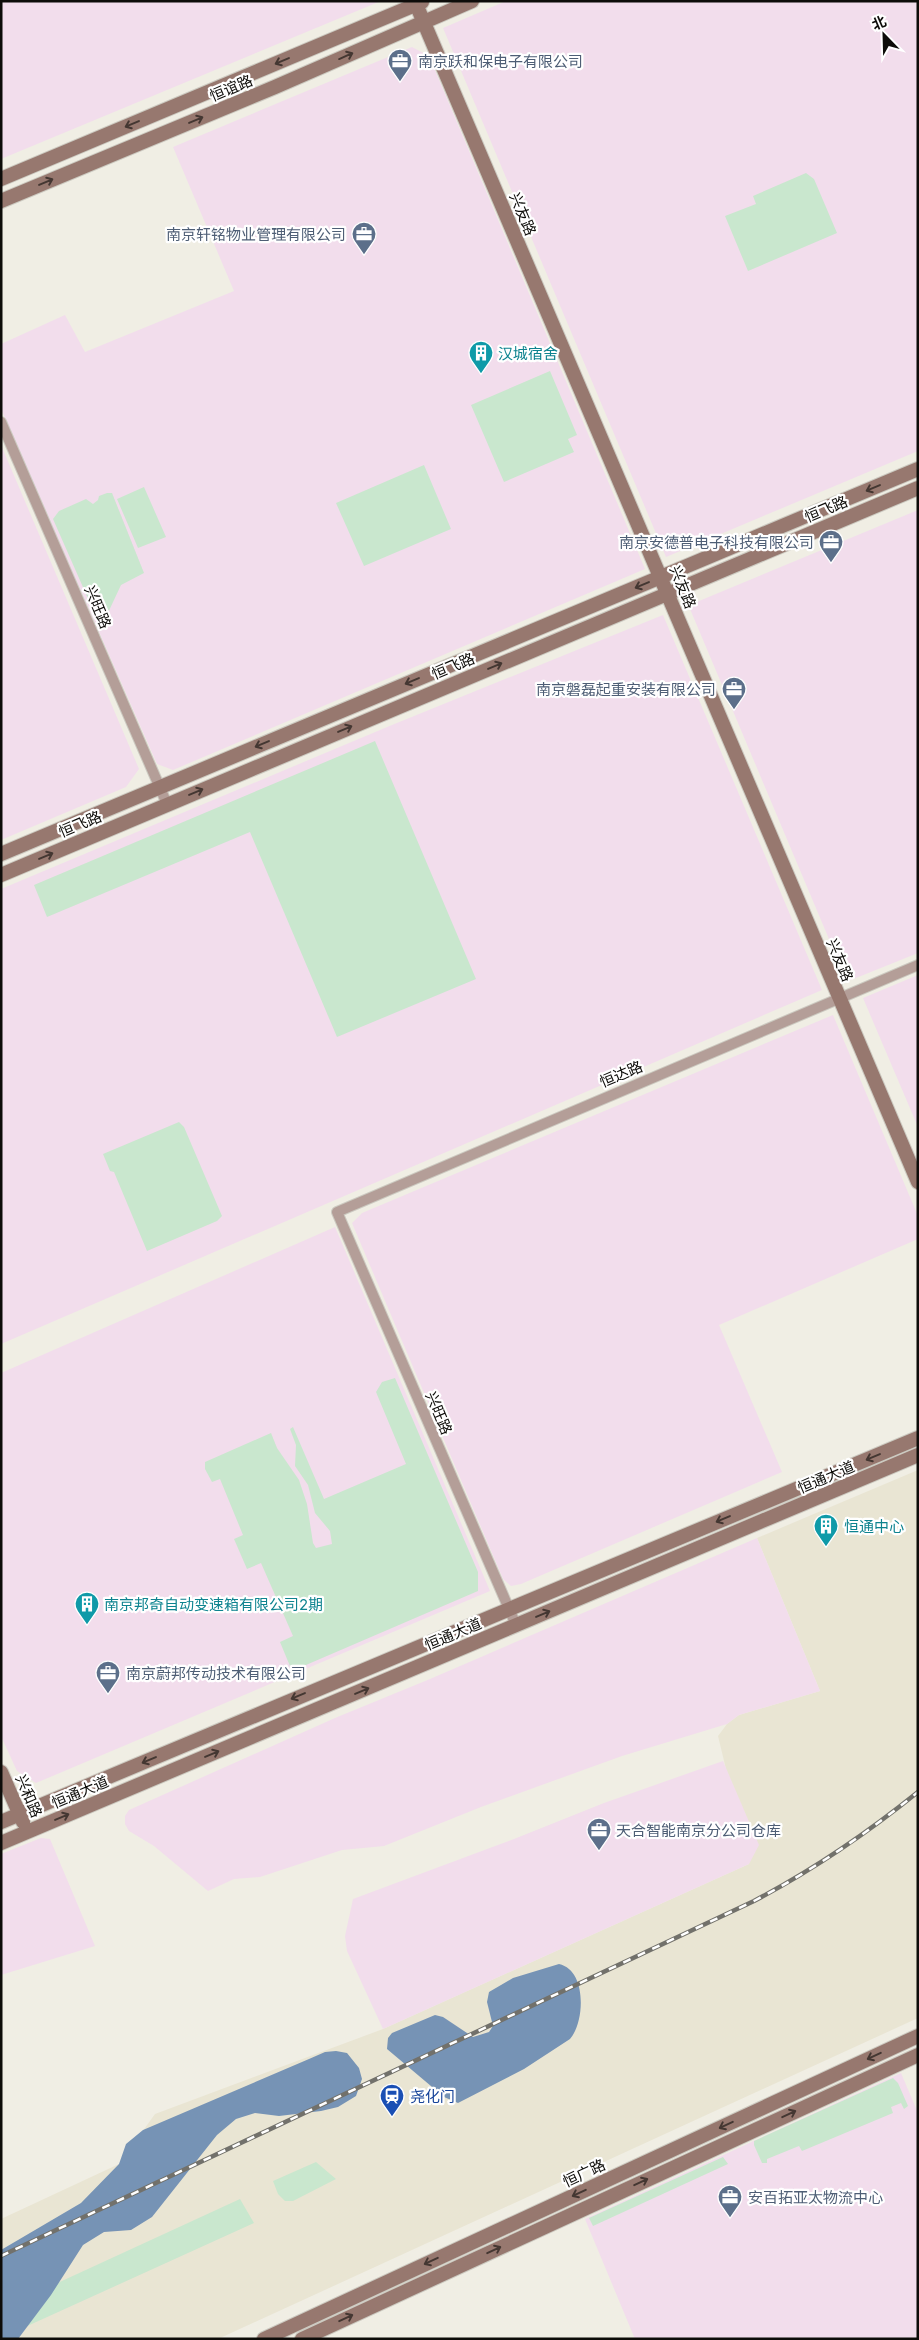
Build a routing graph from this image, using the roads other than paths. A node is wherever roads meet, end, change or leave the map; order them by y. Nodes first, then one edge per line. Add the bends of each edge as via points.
1 (472, 1) edge
2 (420, 3) edge
3 (423, 22) junction
4 (1, 179) edge
5 (1, 201) edge
6 (1, 422) edge
7 (918, 469) edge
8 (918, 488) edge
9 (662, 577) junction
10 (668, 594) junction
11 (160, 788) junction
12 (167, 804) junction
13 (1, 854) edge
14 (1, 875) edge
15 (918, 965) edge
16 (838, 998) junction
17 (918, 1182) edge
18 (337, 1212) joint
19 (918, 1438) edge
20 (918, 1456) edge
21 (509, 1610) junction
22 (516, 1626) junction
23 (1, 1772) edge
24 (19, 1815) junction
25 (2, 1819) edge
26 (27, 1832) junction
27 (7, 1841) edge
28 (918, 2036) edge
29 (918, 2055) edge
30 (286, 2334) edge
31 (306, 2338) edge
32 (264, 2339) edge

1 - 3 main road, 恒谊路
2 - 3 main road, 兴友路
2 -> 4 main road, 恒谊路
5 -> 3 main road, 恒谊路
3 - 9 main road, 兴友路
6 - 11 street, 兴旺路
7 -> 9 main road, 恒飞路
8 - 10 main road, 恒飞路
9 - 10 main road, 兴友路
9 -> 11 main road, 恒飞路
12 -> 10 main road, 恒飞路
10 - 16 main road, 兴友路
11 - 12 street, 兴旺路
11 - 13 main road, 恒飞路
14 -> 12 main road, 恒飞路
15 - 16 street, 恒达路
16 - 17 main road, 兴友路
16 - 18 street, 恒达路
18 - 21 street, 兴旺路
19 -> 21 main road, 恒通大道
22 -> 20 main road, 恒通大道
21 - 22 street, 兴旺路
21 -> 24 main road, 恒通大道
26 -> 22 main road, 恒通大道
23 - 24 main road, 兴和路
24 - 25 main road, 恒通大道
24 - 26 main road, 兴和路
25 - 27 main road
26 - 27 main road, 恒通大道
28 -> 30 main road, 恒广路
31 -> 29 main road
30 - 31 main road
30 - 32 main road, 恒广路

